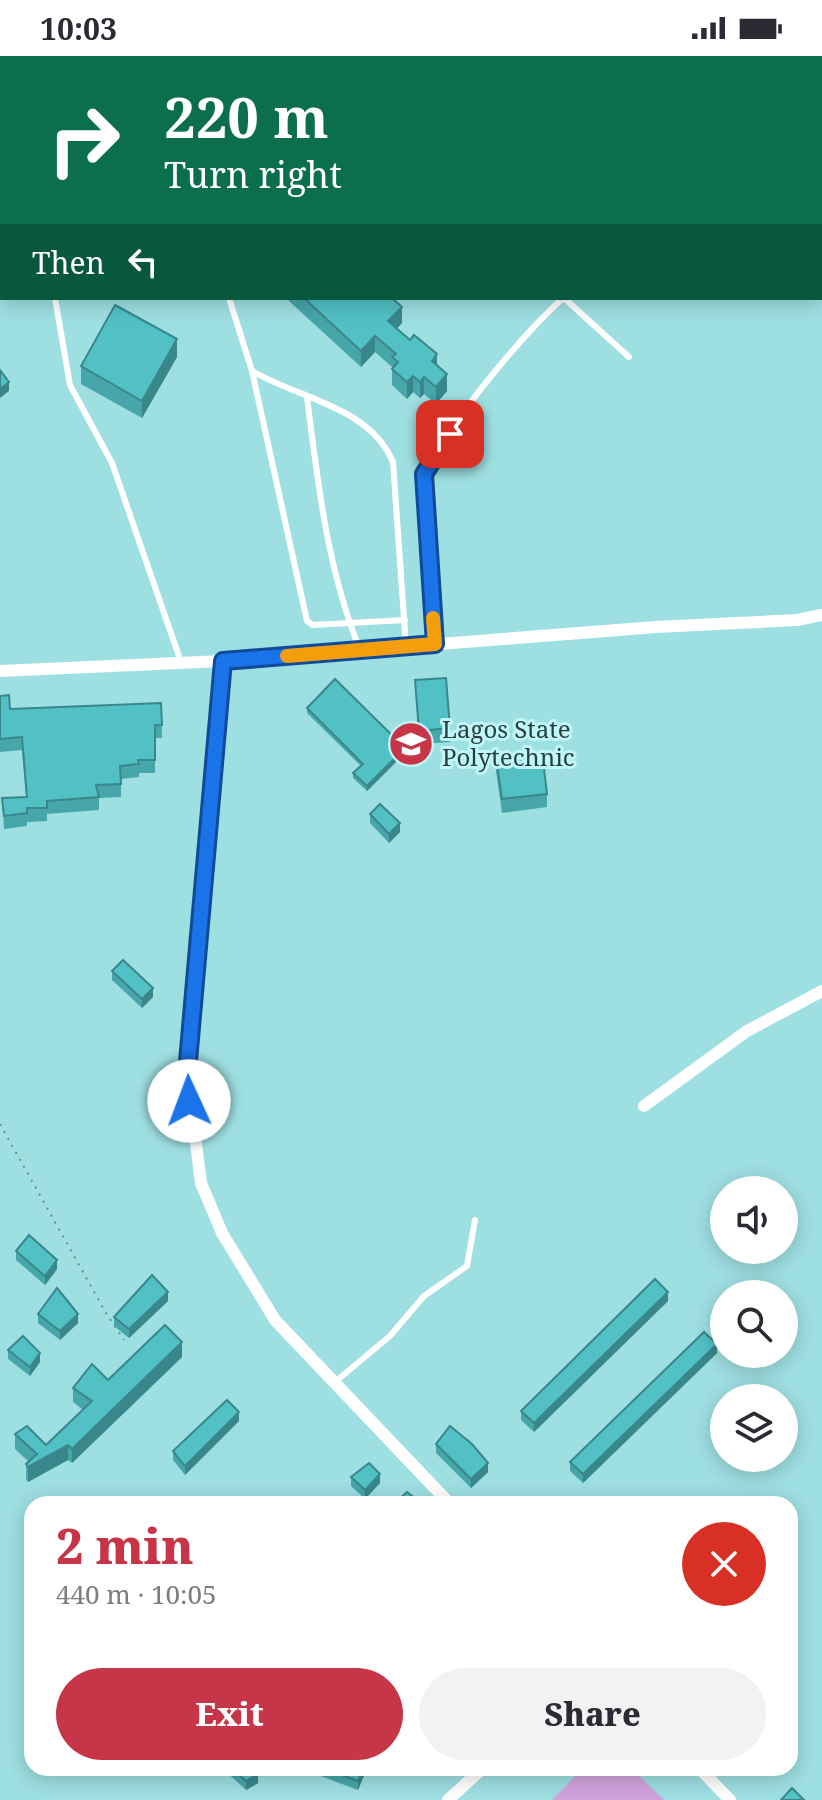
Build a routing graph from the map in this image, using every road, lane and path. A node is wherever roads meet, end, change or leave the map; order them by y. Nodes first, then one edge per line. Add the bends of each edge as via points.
1 (55, 300) edge
2 (230, 300) edge
3 (562, 300) edge
4 (566, 300) edge
5 (629, 357) dead end
6 (252, 371) junction
7 (307, 397) junction
8 (822, 615) edge
9 (405, 620) junction
10 (349, 623) junction
11 (435, 644) junction
12 (406, 647) junction
13 (360, 650) junction
14 (223, 661) junction
15 (181, 662) junction
16 (0, 671) edge
17 (822, 991) edge
18 (644, 1106) dead end
19 (0, 1124) edge
20 (475, 1220) dead end
21 (124, 1340) dead end
22 (335, 1382) junction
23 (442, 1496) edge
24 (474, 1776) edge
25 (707, 1776) edge
26 (448, 1800) edge
27 (730, 1800) edge

1 - 15 lane via 70,385 112,463
2 - 6 lane
3 - 11 lane via 537,321 424,474
4 - 5 lane
6 - 7 lane
6 - 10 lane via 307,621
7 - 9 lane via 366,424 384,441 393,462
7 - 10 lane via 326,543
8 - 11 street
9 - 10 lane
9 - 12 lane
10 - 13 lane
11 - 12 street
12 - 13 street
13 - 14 street
14 - 15 street
14 - 22 street via 187,1073 191,1128 201,1183 222,1233 275,1320
15 - 16 street
17 - 18 street via 747,1031
19 - 21 path
20 - 22 lane via 467,1266 424,1296 390,1336
22 - 23 street
24 - 26 street
25 - 27 street

